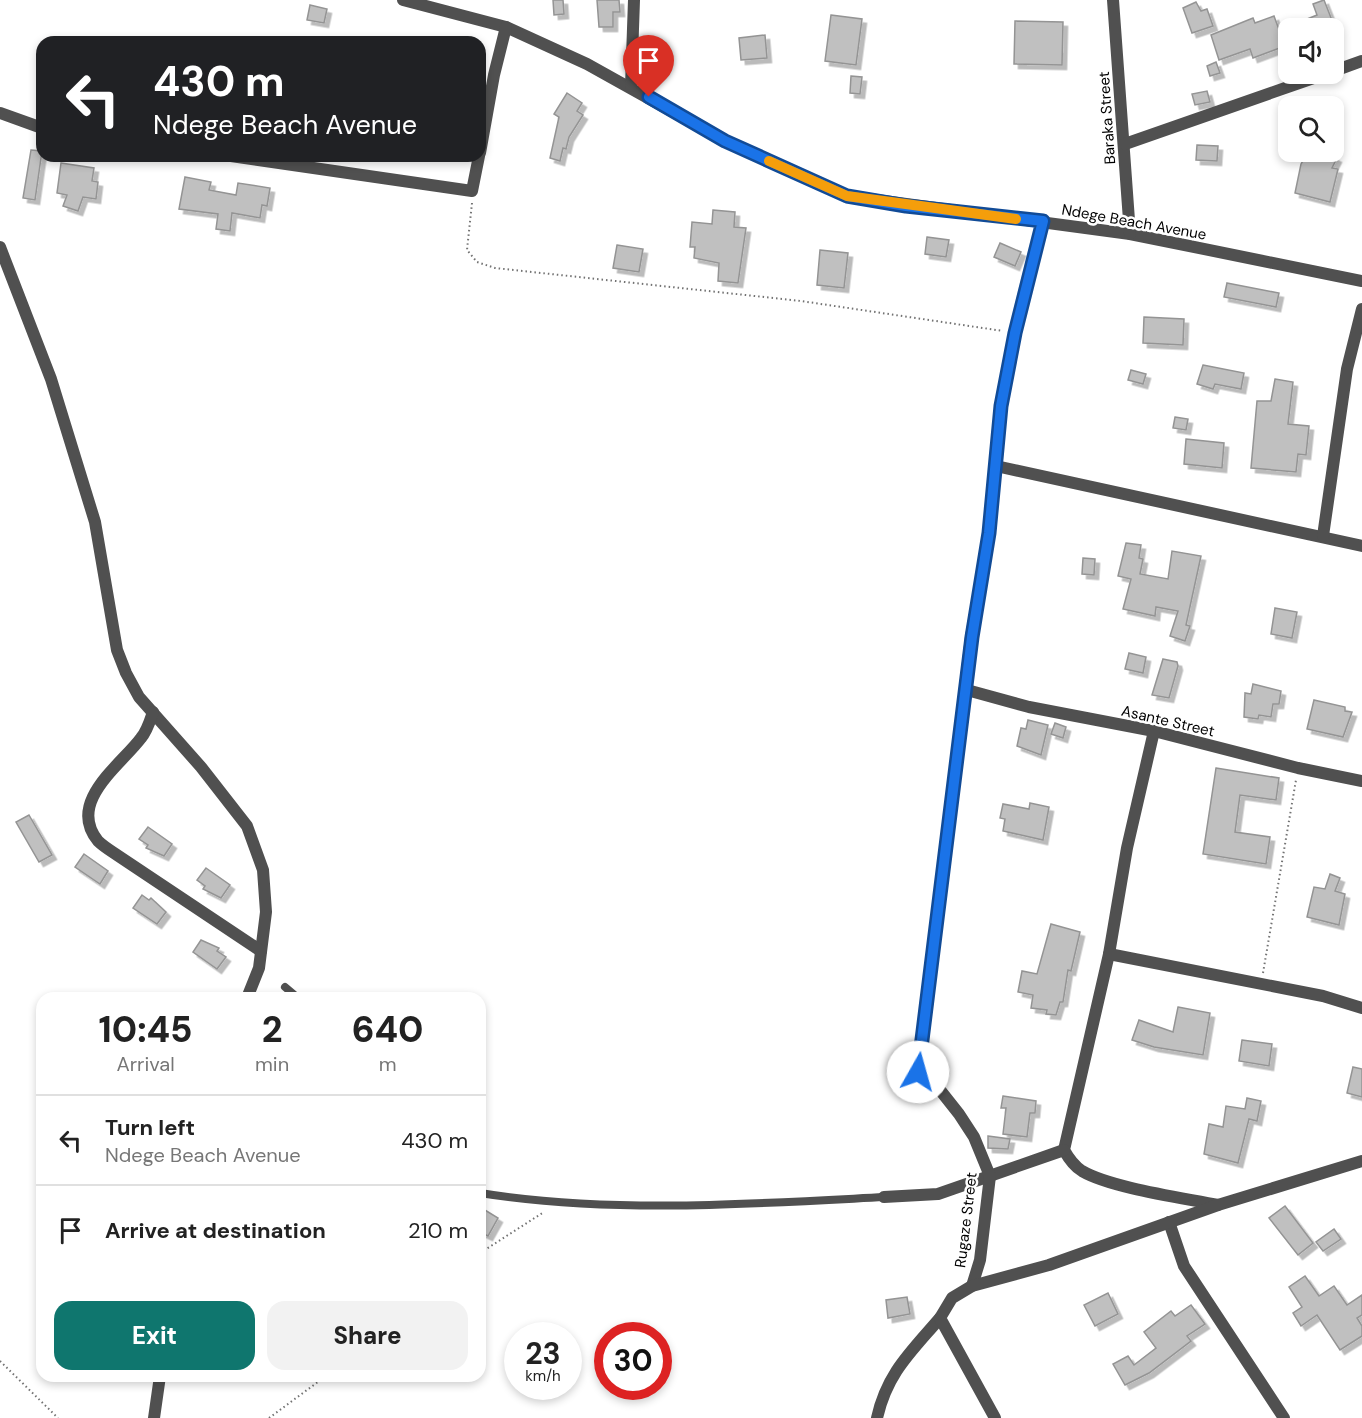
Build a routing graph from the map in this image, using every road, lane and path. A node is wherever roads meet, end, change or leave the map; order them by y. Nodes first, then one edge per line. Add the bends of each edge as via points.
1 (403, 0) edge
2 (634, 0) edge
3 (1113, 0) edge
4 (506, 27) junction
5 (1362, 62) edge
6 (1344, 68) edge
7 (1296, 84) edge
8 (630, 86) junction
9 (0, 113) edge
10 (486, 120) edge
11 (36, 127) edge
12 (1125, 144) junction
13 (272, 162) edge
14 (478, 162) edge
15 (472, 191) junction
16 (1043, 221) junction
17 (1130, 234) junction
18 (0, 247) edge
19 (1362, 281) edge
20 (1362, 309) edge
21 (1015, 333) junction
22 (996, 466) junction
23 (1323, 537) junction
24 (1362, 546) edge
25 (967, 690) junction
26 (153, 712) junction
27 (1154, 731) junction
28 (1298, 768) junction
29 (1362, 781) edge
30 (261, 951) junction
31 (1109, 954) junction
32 (1260, 984) junction
33 (285, 987) dead end
34 (249, 992) edge
35 (291, 992) edge
36 (1362, 1008) edge
37 (1064, 1150) junction
38 (1362, 1161) edge
39 (990, 1176) junction
40 (486, 1194) edge
41 (884, 1197) joint
42 (559, 1202) junction
43 (1218, 1205) junction
44 (1169, 1222) junction
45 (486, 1249) edge
46 (972, 1286) junction
47 (940, 1318) junction
48 (0, 1361) edge
49 (159, 1382) edge
50 (318, 1382) edge
51 (58, 1418) edge
52 (154, 1418) edge
53 (269, 1418) edge
54 (877, 1418) edge
55 (995, 1418) edge
56 (1284, 1418) edge

1 - 4 street, Ndege Beach Avenue
2 - 8 street
3 - 12 street, Baraka Street
4 - 8 street, Ndege Beach Avenue
4 - 10 street
5 - 6 street
7 - 12 street
8 - 16 street, Ndege Beach Avenue via 725,141 847,196
9 - 11 street
12 - 17 street, Baraka Street
13 - 15 street
14 - 15 street
15 - 21 path via 467,250 477,262 495,268 801,302
16 - 17 street, Ndege Beach Avenue
16 - 21 street, Rugaze Street
17 - 19 street, Ndege Beach Avenue
18 - 26 street via 51,379 94,522 117,650 139,697
20 - 23 street via 1347,369
21 - 22 street, Rugaze Street via 1001,406
22 - 23 street
22 - 25 street, Rugaze Street
23 - 24 street
25 - 27 street, Asante Street via 1082,719
25 - 39 street, Rugaze Street via 918,1072 940,1090 959,1114 974,1137
26 - 30 street via 247,826 263,870 266,912
26 - 30 street via 143,736 97,787 88,809 92,829 98,841 117,855
27 - 28 street, Asante Street
27 - 31 street via 1127,848
28 - 29 street, Asante Street
28 - 32 path
30 - 34 street
31 - 32 street
31 - 37 street
32 - 36 street
33 - 35 lane
37 - 39 street
37 - 43 street via 1083,1172
38 - 43 street
39 - 41 street via 938,1194
39 - 46 street, Rugaze Street via 980,1260
40 - 42 lane
41 - 42 lane via 702,1204
42 - 45 path
43 - 44 street
44 - 46 street via 1049,1265
44 - 56 street via 1184,1266
46 - 47 street via 952,1298
47 - 54 street via 894,1371 882,1395
47 - 55 street
48 - 51 path
49 - 52 street
50 - 53 path

